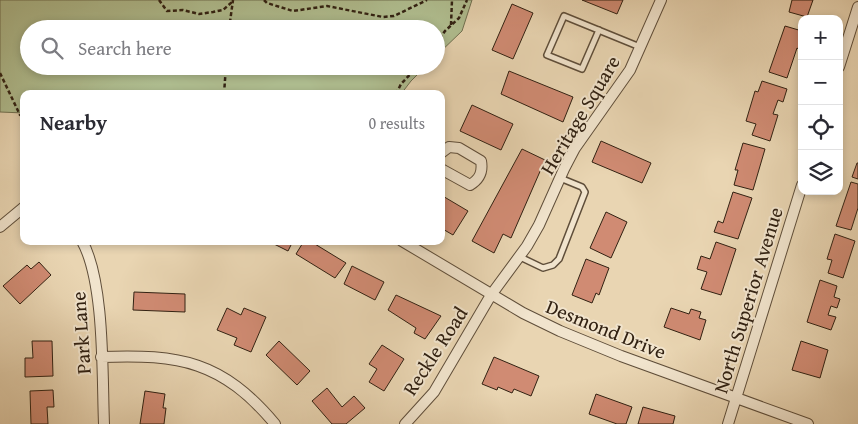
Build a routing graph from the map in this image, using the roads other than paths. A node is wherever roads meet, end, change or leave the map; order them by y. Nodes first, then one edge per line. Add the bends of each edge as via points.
1 (661, 0) edge
2 (858, 7) edge
3 (599, 30) junction
4 (640, 47) junction
5 (841, 60) edge
6 (445, 150) edge
7 (445, 172) edge
8 (560, 178) junction
9 (799, 195) edge
10 (20, 210) edge
11 (0, 227) edge
12 (83, 245) edge
13 (409, 245) edge
14 (519, 256) junction
15 (491, 295) junction
16 (101, 357) junction
17 (736, 398) junction
18 (104, 424) edge
19 (275, 424) edge
20 (405, 424) edge
21 (728, 424) edge
22 (808, 424) edge

1 - 4 street, Heritage Square
2 - 5 street
3 - 3 lane via 564,16 547,55 582,69
3 - 4 lane
4 - 8 street, Heritage Square via 630,70 575,148
6 - 7 street via 459,148 481,161 482,170 477,181 470,185
8 - 14 street, Heritage Square via 539,224
8 - 14 lane via 582,187 585,192 559,259 543,268
9 - 17 street, North Superior Avenue
10 - 11 street
12 - 16 street, Park Lane via 96,292
13 - 15 street, Desmond Drive
14 - 15 street, Heritage Square
15 - 17 street, Desmond Drive via 560,331
15 - 20 street, Reckle Road via 434,392
16 - 18 street, Park Lane
16 - 19 street via 154,356 200,366 240,389
17 - 21 street, North Superior Avenue
17 - 22 street, Desmond Drive

